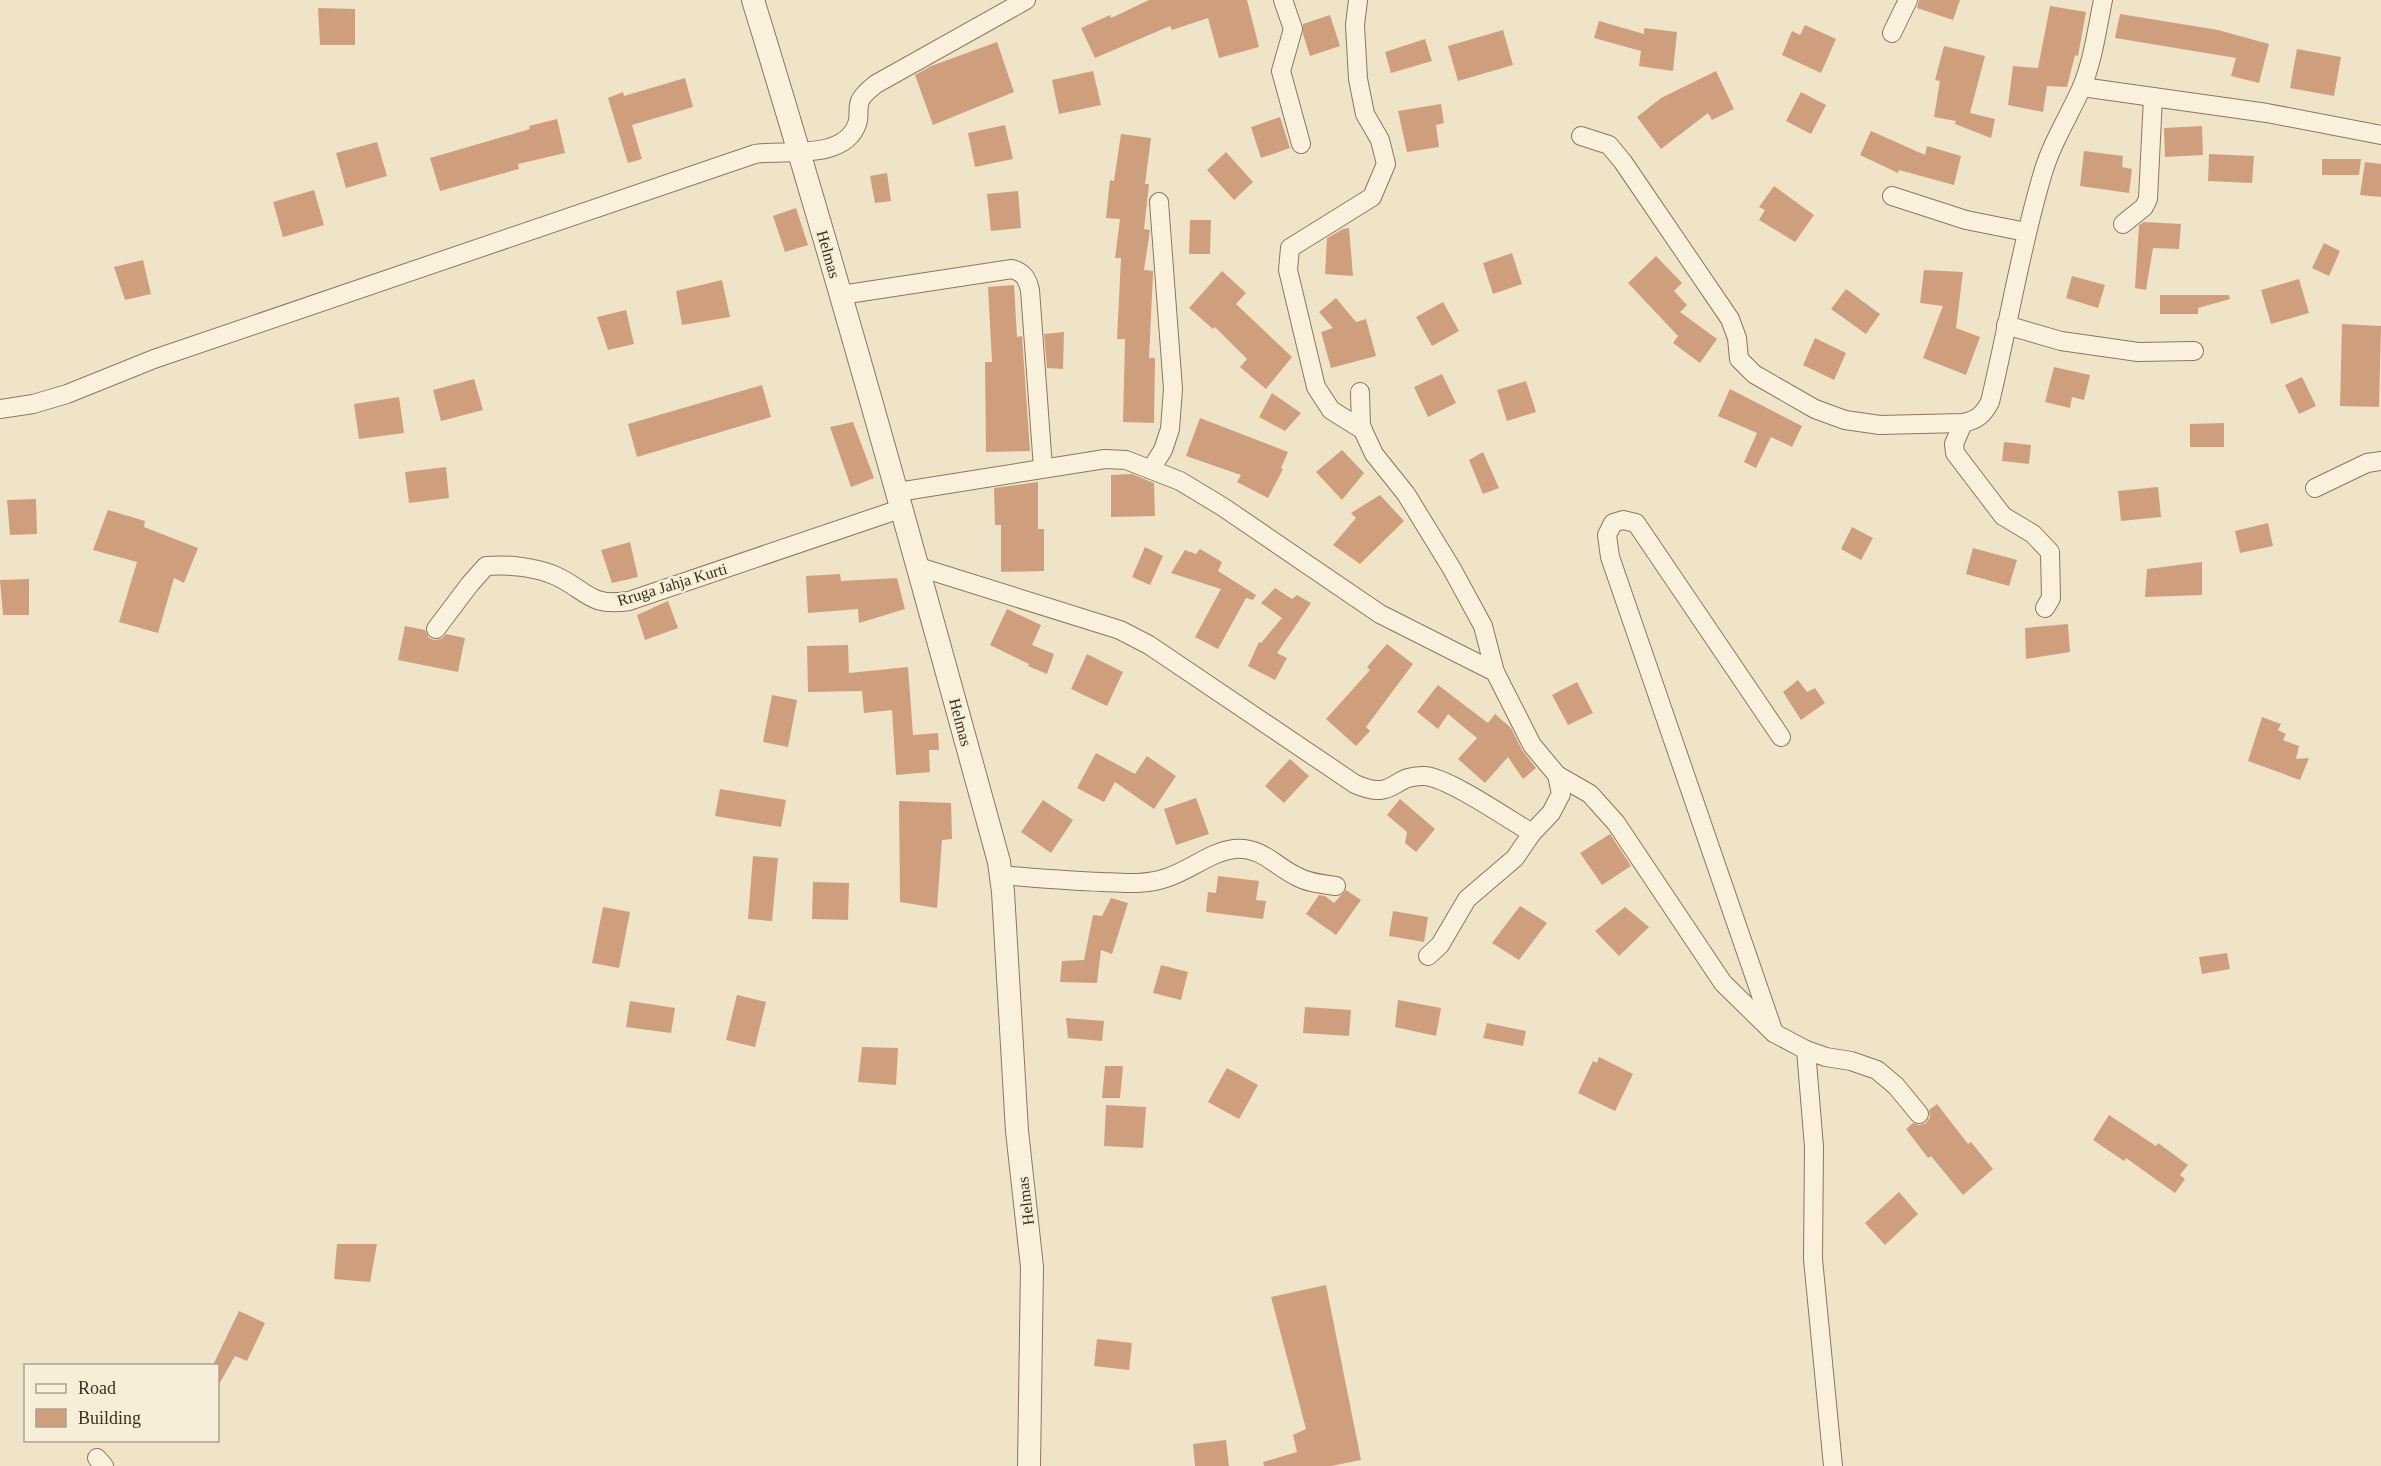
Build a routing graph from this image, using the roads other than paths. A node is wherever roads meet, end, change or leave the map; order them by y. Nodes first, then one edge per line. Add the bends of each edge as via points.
1 (753, 0) edge
2 (1026, 0) edge
3 (1283, 0) edge
4 (1358, 0) edge
5 (1908, 0) edge
6 (2103, 0) edge
7 (1892, 33) dead end
8 (2082, 87) junction
9 (2153, 97) junction
10 (2381, 135) edge
11 (1581, 136) dead end
12 (1300, 144) dead end
13 (800, 152) junction
14 (1892, 196) dead end
15 (1159, 202) dead end
16 (2123, 224) dead end
17 (2026, 232) junction
18 (841, 296) junction
19 (2006, 325) junction
20 (2194, 351) dead end
21 (1360, 392) dead end
22 (0, 409) edge
23 (1963, 423) junction
24 (1363, 430) junction
25 (2381, 461) edge
26 (1043, 468) junction
27 (1151, 469) junction
28 (2315, 488) dead end
29 (900, 500) junction
30 (919, 567) junction
31 (2045, 608) dead end
32 (436, 629) dead end
33 (1495, 672) junction
34 (1781, 737) dead end
35 (1557, 775) junction
36 (1532, 833) junction
37 (1001, 875) junction
38 (1336, 886) dead end
39 (1428, 956) dead end
40 (1774, 1033) junction
41 (1806, 1050) junction
42 (1919, 1114) dead end
43 (1029, 1466) edge
44 (1833, 1466) edge

1 - 13 street, Helmas
2 - 13 street via 876,84 860,99 857,124 838,147
3 - 12 street via 1293,29 1281,71
4 - 24 street via 1358,79 1365,114 1380,140 1386,164 1372,197 1290,248 1288,270 1316,387 1331,410
5 - 7 street
6 - 8 street
8 - 9 street
8 - 17 street via 2057,135
9 - 10 street
9 - 16 street via 2148,199
11 - 23 street via 1609,145 1623,162 1730,319 1739,359 1754,374 1815,409 1845,420 1880,425
13 - 18 street, Helmas
13 - 22 street via 755,154 154,359 67,394
14 - 17 street via 1966,220
15 - 27 street via 1173,389 1170,429
17 - 19 street
18 - 26 street via 1012,269 1020,272 1030,290
18 - 29 street, Helmas
19 - 20 street via 2061,341 2138,352
19 - 23 street via 1990,402 1975,421
21 - 24 street
23 - 31 street via 1954,444 1955,453 2002,516 2033,534 2050,552 2051,598
24 - 33 street via 1374,454 1407,494 1452,569 1483,626
25 - 28 street via 2367,463
26 - 27 street, Rruga Jahja Kurti via 1105,459 1126,460
26 - 29 street, Rruga Jahja Kurti
27 - 33 street, Rruga Jahja Kurti via 1223,507 1380,614
29 - 30 street, Helmas
29 - 32 street, Rruga Jahja Kurti via 612,604 591,599 555,576 507,564 486,566
30 - 36 street via 1120,630 1149,645 1355,784 1384,792 1409,777 1442,780
30 - 37 street, Helmas
33 - 35 street via 1532,745
34 - 40 street via 1636,524 1623,520 1613,523 1607,535 1610,556
35 - 36 street via 1561,794 1551,813
35 - 40 street via 1590,794 1616,823 1723,983
36 - 39 street via 1515,858 1467,899 1440,945
37 - 38 street via 1142,883 1166,878 1235,849 1254,851 1275,860 1295,876 1311,882
37 - 43 street, Helmas via 1017,1131 1032,1267
40 - 41 street
41 - 42 street via 1877,1070
41 - 44 street via 1814,1147 1813,1259

